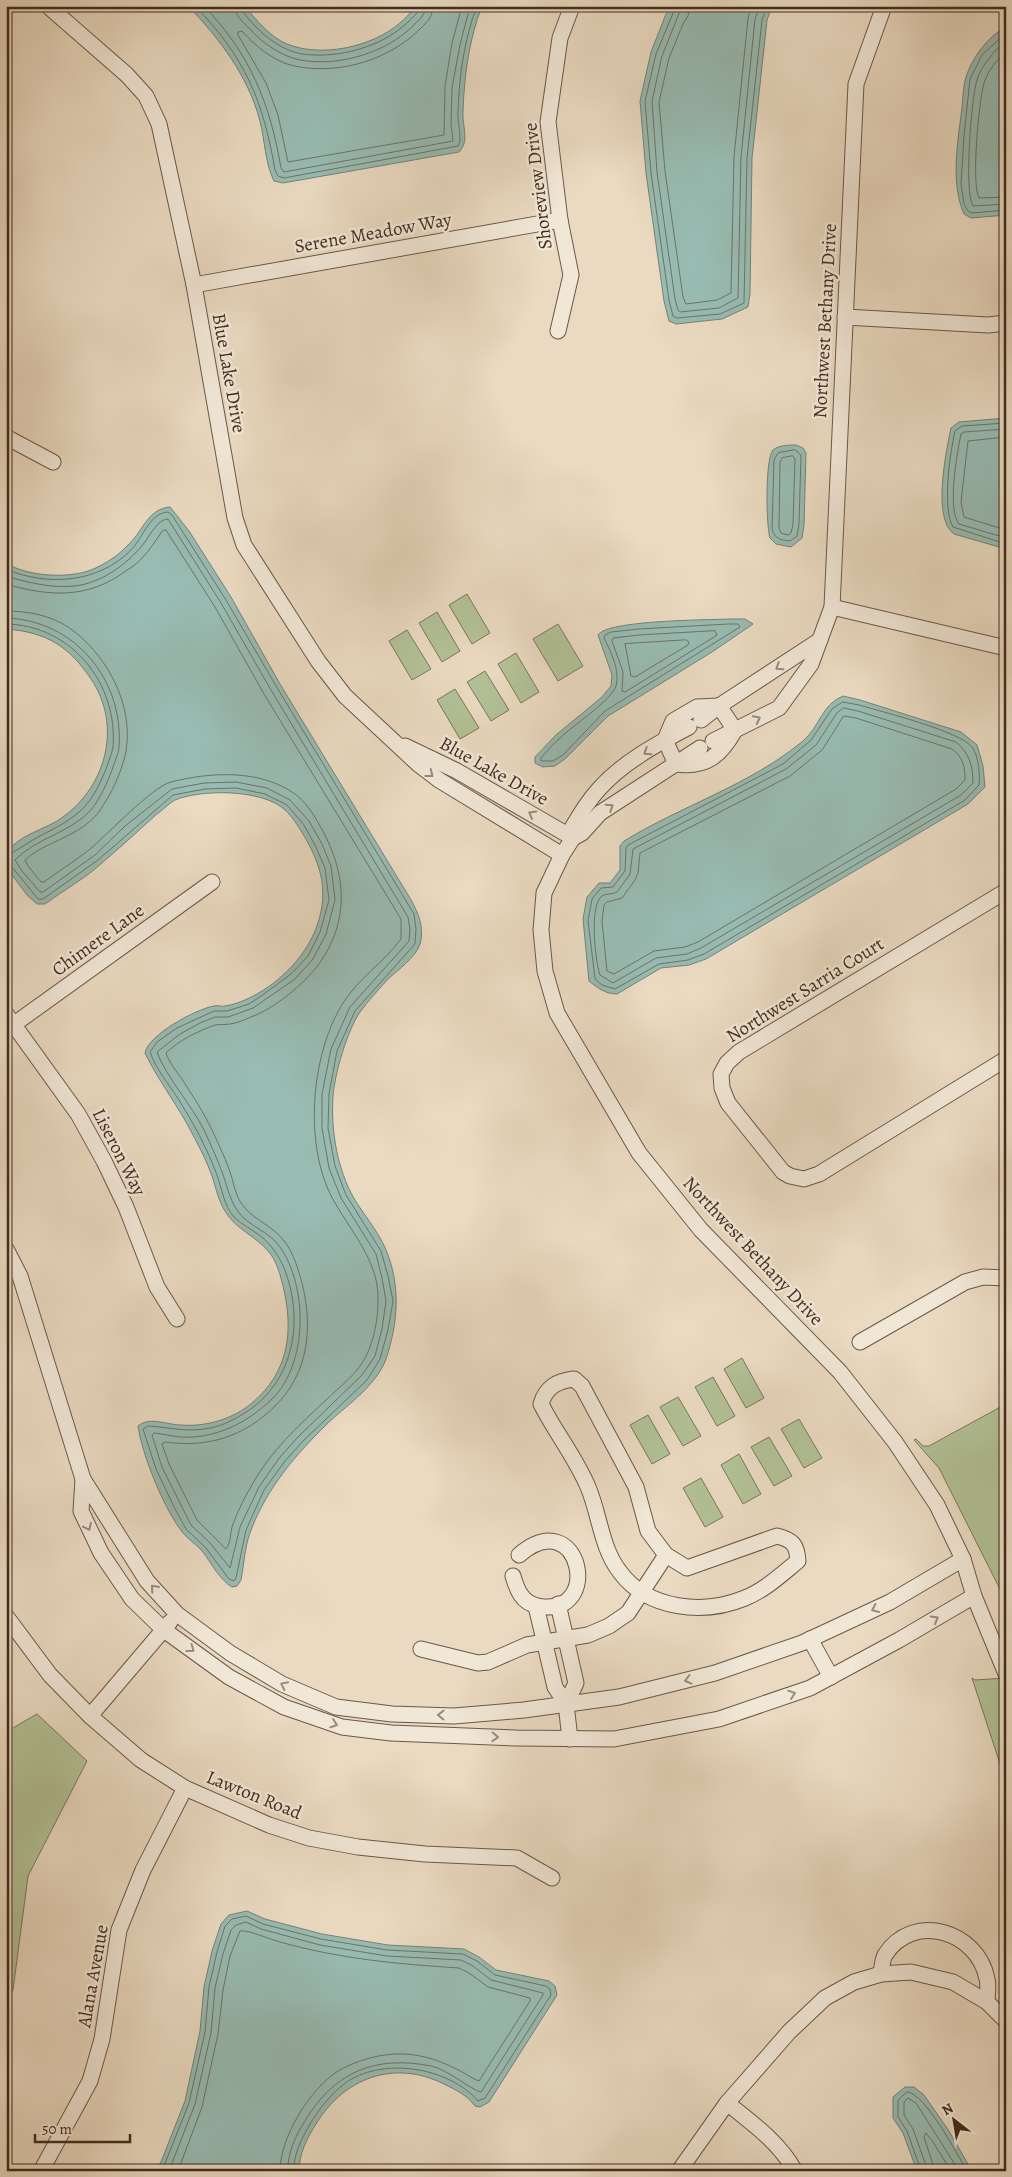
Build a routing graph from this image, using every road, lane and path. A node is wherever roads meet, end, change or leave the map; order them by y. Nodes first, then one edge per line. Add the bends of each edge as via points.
1 (48, 6) edge
2 (572, 6) edge
3 (884, 6) edge
4 (560, 220) junction
5 (194, 285) junction
6 (845, 317) junction
7 (1006, 323) edge
8 (558, 331) dead end
9 (6, 437) edge
10 (53, 462) dead end
11 (832, 607) junction
12 (820, 640) junction
13 (1006, 648) edge
14 (719, 706) junction
15 (736, 730) junction
16 (665, 740) junction
17 (394, 741) junction
18 (676, 764) junction
19 (490, 790) junction
20 (480, 807) junction
21 (573, 838) junction
22 (562, 855) junction
23 (212, 882) dead end
24 (1006, 891) edge
25 (9, 1022) edge
26 (1006, 1059) edge
27 (6, 1249) edge
28 (1006, 1278) edge
29 (177, 1319) dead end
30 (860, 1342) dead end
31 (83, 1480) junction
32 (520, 1555) dead end
33 (666, 1555) junction
34 (963, 1559) junction
35 (513, 1576) dead end
36 (641, 1593) junction
37 (974, 1596) junction
38 (558, 1604) junction
39 (536, 1606) junction
40 (177, 1614) junction
41 (8, 1622) edge
42 (164, 1630) junction
43 (566, 1638) junction
44 (810, 1639) junction
45 (544, 1641) junction
46 (421, 1649) dead end
47 (1006, 1674) edge
48 (831, 1677) junction
49 (566, 1704) junction
50 (90, 1716) junction
51 (570, 1739) junction
52 (185, 1788) junction
53 (552, 1878) dead end
54 (882, 1974) junction
55 (988, 2002) junction
56 (1006, 2021) edge
57 (727, 2103) junction
58 (41, 2171) edge
59 (679, 2171) edge
60 (795, 2171) edge

1 - 5 street, Blue Lake Drive via 127,74 146,96 166,148
2 - 4 street, Shoreview Drive via 560,38 548,122
3 - 6 street, Northwest Bethany Drive via 856,84
4 - 5 street, Serene Meadow Way
4 - 8 street, Shoreview Drive via 571,275
5 - 17 street, Blue Lake Drive via 235,518 244,545 318,661 345,696
6 - 7 street via 988,325
6 - 11 street, Northwest Bethany Drive
9 - 10 street
11 - 12 street, Northwest Bethany Drive
11 - 13 street
12 -> 14 street, Northwest Bethany Drive
15 -> 12 street, Northwest Bethany Drive via 779,708 811,664
14 - 15 street
14 - 16 street, Northwest Bethany Drive
14 - 16 street, Northwest Bethany Drive via 696,708 674,721
15 - 18 street, Northwest Bethany Drive
15 - 18 street, Northwest Bethany Drive via 724,750 717,755 691,766
16 - 18 street
16 -> 21 street, Northwest Bethany Drive via 618,770 599,789 572,828
17 - 19 street, Blue Lake Drive
17 -> 20 street, Blue Lake Drive via 439,780
21 -> 18 street, Northwest Bethany Drive via 600,813
19 - 20 street
21 -> 19 street, Blue Lake Drive
20 - 22 street, Blue Lake Drive
21 - 22 street, Northwest Bethany Drive
22 - 34 street, Northwest Bethany Drive via 544,893 540,930 544,971 557,1013 639,1153 701,1230 840,1372 895,1442 937,1505
23 - 25 street, Chimere Lane
24 - 26 street, Northwest Sarria Court via 739,1052 724,1068 721,1082 728,1103 777,1165 790,1176 804,1179 819,1174
25 - 29 street, Liseron Way via 78,1114 126,1207 157,1287
27 - 31 street via 20,1276
28 - 30 street via 983,1277 965,1282
40 -> 31 street via 147,1580
31 -> 42 street via 81,1511 101,1553 132,1599
32 - 38 street via 531,1545 543,1542 562,1546 575,1559 579,1571 578,1584 572,1595
33 - 36 street
33 - 36 street via 687,1568 777,1536 790,1539 797,1548 798,1561 746,1598 714,1607 676,1607
33 - 36 street via 648,1531 636,1487 582,1386 574,1379 554,1384 544,1392 541,1404 588,1487 608,1552 620,1573
34 - 37 street, Northwest Bethany Drive
34 -> 44 street via 890,1602
35 - 39 street via 517,1590
36 - 43 street via 628,1613 609,1626 588,1635
37 - 47 street, Northwest Bethany Drive
48 -> 37 street
38 - 39 street
38 - 43 street
39 - 45 street
40 - 42 street
49 -> 40 street via 454,1716 392,1714 336,1707 282,1684 230,1653
41 - 50 street, Lawton Road via 50,1675
42 - 50 street
42 -> 51 street via 229,1677 284,1707 342,1727 391,1733
43 - 45 street
43 - 49 street via 576,1683
44 - 48 street
44 -> 49 street via 715,1673 618,1697
45 - 46 street via 483,1663
45 - 49 street via 554,1687
51 -> 48 street via 614,1740 719,1719 810,1688
49 - 51 street
50 - 52 street, Lawton Road via 141,1760
52 - 53 street, Lawton Road via 269,1825 308,1838 426,1854 517,1858
52 - 58 street, Alana Avenue via 143,1870 119,1930 102,2038 90,2081
54 - 55 street via 911,1972 953,1982
54 - 55 street via 884,1956 899,1940 916,1931 938,1930 954,1935 971,1948 988,1979
54 - 57 street via 854,1982 825,1998 789,2032
55 - 56 street
57 - 59 street
57 - 60 street via 768,2136

